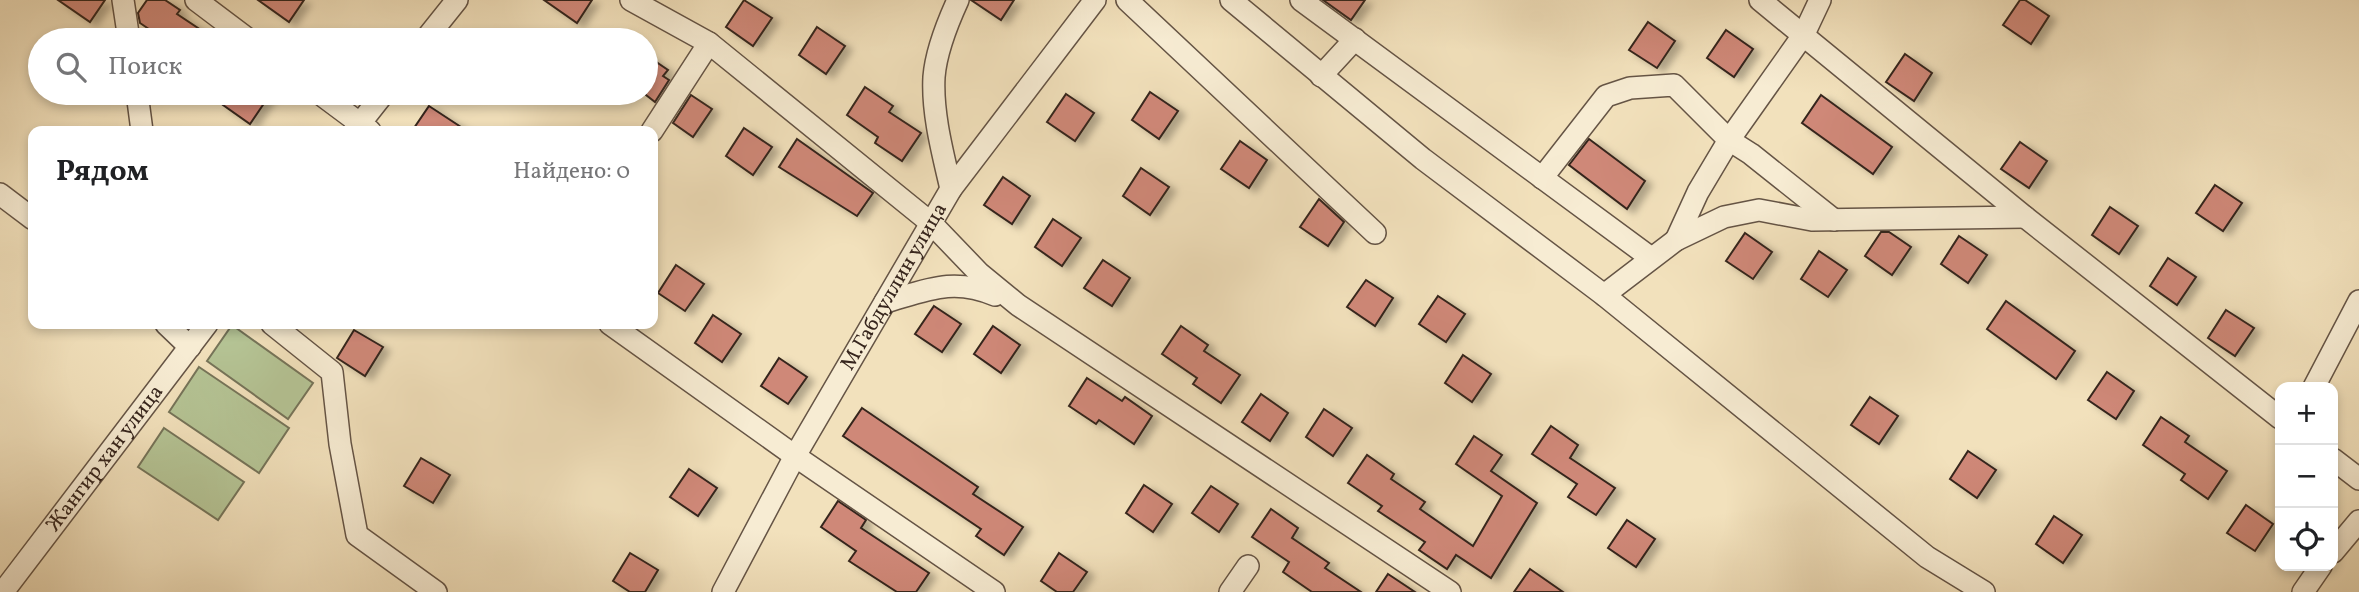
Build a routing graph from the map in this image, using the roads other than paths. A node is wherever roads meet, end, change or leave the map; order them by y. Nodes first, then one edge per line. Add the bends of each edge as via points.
1 (123, 0) edge
2 (196, 0) edge
3 (457, 0) edge
4 (631, 0) edge
5 (958, 0) edge
6 (1095, 0) edge
7 (1127, 0) edge
8 (1231, 0) edge
9 (1301, 0) edge
10 (1760, 0) edge
11 (1820, 0) edge
12 (127, 28) edge
13 (233, 28) edge
14 (435, 28) edge
15 (1804, 34) junction
16 (1355, 39) junction
17 (709, 43) junction
18 (1321, 76) junction
19 (139, 105) edge
20 (333, 105) edge
21 (376, 105) edge
22 (141, 126) edge
23 (358, 126) edge
24 (363, 126) edge
25 (655, 126) edge
26 (1729, 140) junction
27 (1542, 178) junction
28 (951, 189) junction
29 (0, 194) edge
30 (28, 215) edge
31 (2025, 218) junction
32 (1834, 220) junction
33 (931, 223) junction
34 (1375, 233) dead end
35 (1676, 240) junction
36 (1651, 258) junction
37 (1604, 295) junction
38 (2359, 301) edge
39 (885, 302) junction
40 (1018, 305) junction
41 (173, 329) edge
42 (203, 329) edge
43 (278, 329) edge
44 (617, 329) edge
45 (190, 347) junction
46 (2317, 382) edge
47 (2275, 414) edge
48 (795, 456) junction
49 (2338, 463) edge
50 (2359, 479) edge
51 (2359, 522) edge
52 (2338, 546) edge
53 (1248, 566) dead end
54 (2318, 571) edge
55 (1441, 589) edge
56 (432, 591) edge
57 (3, 592) edge
58 (723, 592) edge
59 (994, 592) edge
60 (1230, 592) edge
61 (1984, 592) edge
62 (2304, 592) edge

1 - 12 street
2 - 13 street
3 - 14 street
4 - 17 street
5 - 28 street via 944,32 934,78 940,142
6 - 28 street, М.Габдуллин улица
7 - 34 street
8 - 18 street
9 - 16 street
10 - 15 street
11 - 15 street
15 - 26 street
15 - 31 street
16 - 18 street
16 - 27 street
17 - 25 street
17 - 33 street
18 - 37 street
19 - 22 street
20 - 23 street
21 - 24 street
26 - 27 street via 1674,85 1630,88 1606,96
26 - 32 street
26 - 35 street
27 - 36 street
28 - 33 street, М.Габдуллин улица
29 - 30 street
31 - 32 street
31 - 47 street
32 - 35 street via 1759,210 1724,217
33 - 39 street, М.Габдуллин улица
33 - 40 street
35 - 36 street
36 - 37 street
37 - 61 street via 1927,558
38 - 46 street
39 - 40 street via 931,288 970,285
39 - 48 street, М.Габдуллин улица
40 - 55 street
41 - 45 street
42 - 45 street, Жангир хан улица
43 - 56 street via 332,372 357,535
44 - 48 street
45 - 57 street, Жангир хан улица
48 - 58 street, М.Габдуллин улица
48 - 59 street
49 - 50 street
51 - 52 street
53 - 60 street
54 - 62 street

